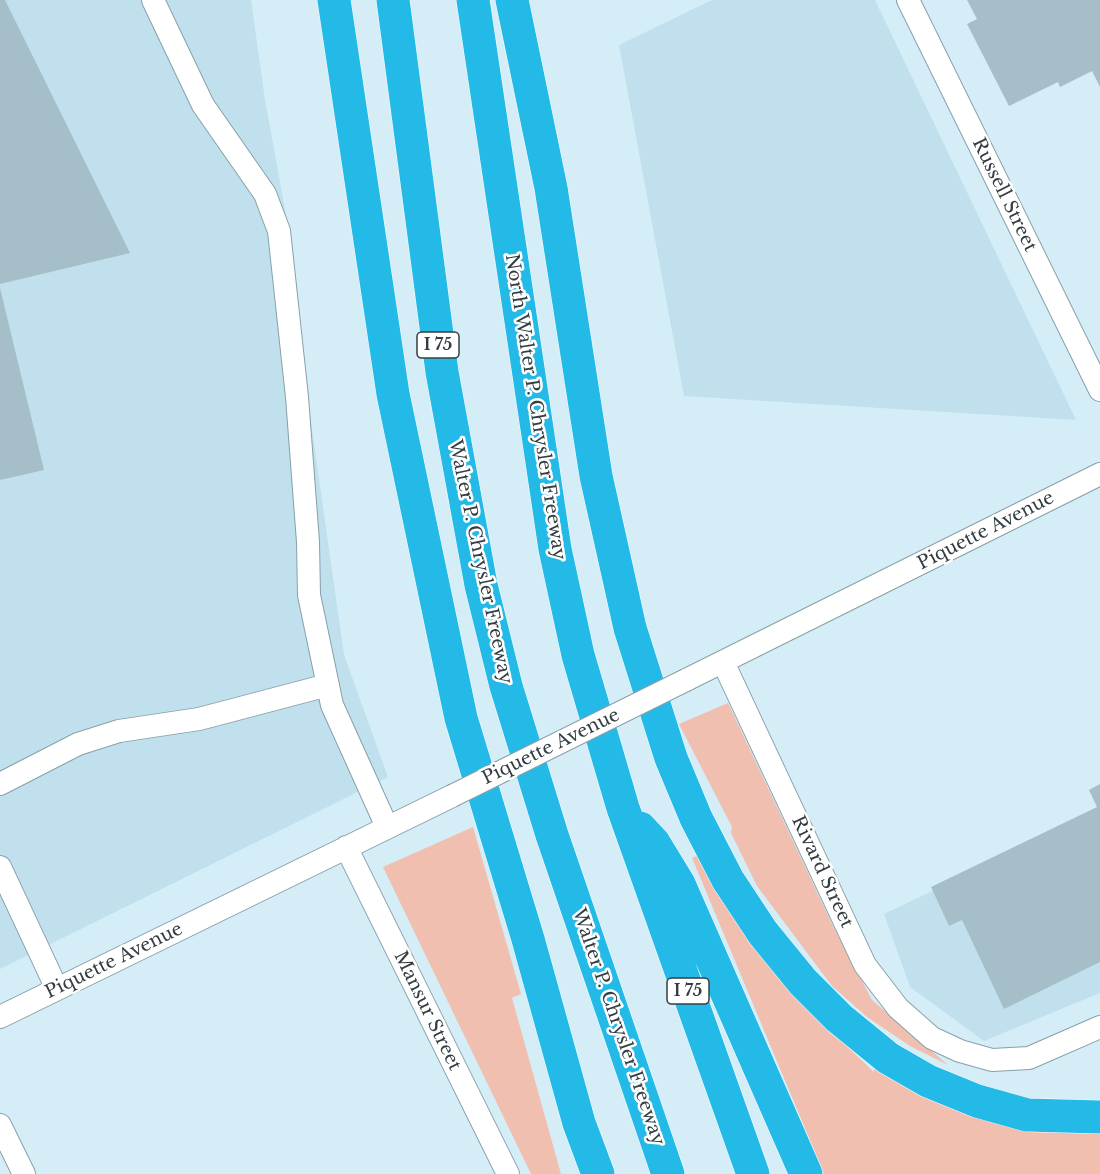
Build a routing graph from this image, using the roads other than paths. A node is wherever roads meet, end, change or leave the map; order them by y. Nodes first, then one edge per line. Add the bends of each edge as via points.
1 (153, 0) edge
2 (334, 0) edge
3 (393, 0) edge
4 (473, 0) edge
5 (512, 0) edge
6 (908, 0) edge
7 (1100, 390) edge
8 (1100, 474) edge
9 (723, 662) junction
10 (328, 685) junction
11 (0, 784) edge
12 (623, 808) junction
13 (387, 827) junction
14 (346, 847) junction
15 (0, 867) edge
16 (57, 989) junction
17 (0, 1017) edge
18 (1100, 1027) edge
19 (1100, 1117) edge
20 (579, 1123) junction
21 (0, 1125) edge
22 (24, 1174) edge
23 (508, 1174) edge
24 (585, 1174) edge
25 (598, 1174) edge
26 (668, 1174) edge
27 (753, 1174) edge
28 (806, 1174) edge

1 - 10 street via 203,105 265,194 279,231 298,408 309,595
2 - 20 highway via 393,394 461,718
3 - 26 highway, Walter P. Chrysler Freeway / I 75 via 442,372 481,585 506,686 552,835
4 - 12 highway, North Walter P. Chrysler Freeway / I 75 via 555,549 578,655
5 - 19 highway via 551,188 596,476 630,628 670,758 728,880 763,933 803,982 888,1058 928,1081 976,1101 1027,1115
6 - 7 street, Russell Street
8 - 9 street, Piquette Avenue
9 - 13 street, Piquette Avenue, bridge
9 - 18 street, Rivard Street via 865,964 898,1008 932,1038 992,1060 1029,1058
10 - 11 street via 199,719 119,731 78,744
10 - 13 street via 332,705
12 - 27 highway, I 75
12 - 28 highway via 654,843 679,884
13 - 14 street, Piquette Avenue
14 - 16 street, Piquette Avenue
14 - 23 street, Mansur Street
15 - 16 street
16 - 17 street, Piquette Avenue
20 - 24 highway
20 - 25 highway
21 - 22 street

